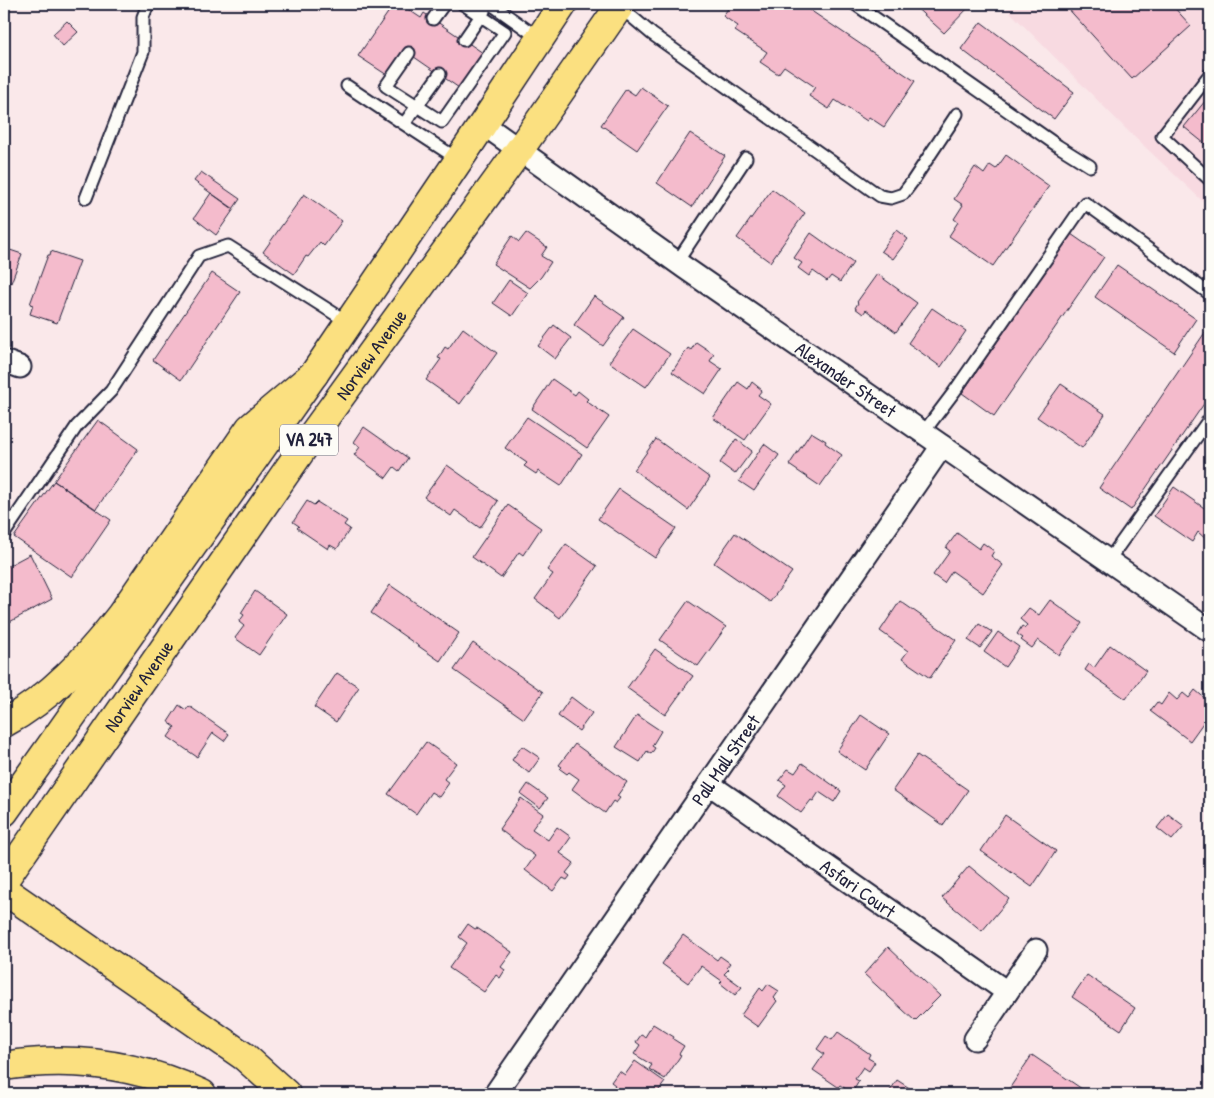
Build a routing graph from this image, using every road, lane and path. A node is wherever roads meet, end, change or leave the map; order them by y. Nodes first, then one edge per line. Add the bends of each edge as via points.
1 (148, 4) edge
2 (444, 4) edge
3 (463, 4) edge
4 (490, 4) edge
5 (563, 4) edge
6 (619, 4) edge
7 (855, 4) edge
8 (481, 16) junction
9 (433, 19) dead end
10 (540, 38) junction
11 (464, 40) dead end
12 (409, 53) dead end
13 (440, 74) dead end
14 (1210, 74) edge
15 (347, 86) dead end
16 (417, 105) junction
17 (957, 114) dead end
18 (404, 124) junction
19 (484, 124) junction
20 (520, 150) junction
21 (746, 158) dead end
22 (459, 160) junction
23 (1090, 166) dead end
24 (1210, 180) edge
25 (86, 198) dead end
26 (677, 262) junction
27 (1210, 294) edge
28 (349, 323) junction
29 (314, 374) junction
30 (1210, 418) edge
31 (923, 433) junction
32 (942, 446) junction
33 (4, 534) edge
34 (1108, 561) junction
35 (1210, 631) edge
36 (4, 723) edge
37 (709, 784) junction
38 (4, 812) edge
39 (4, 880) edge
40 (4, 890) edge
41 (1036, 950) dead end
42 (1007, 992) junction
43 (975, 1039) dead end
44 (4, 1066) edge
45 (202, 1094) edge
46 (286, 1094) edge
47 (495, 1094) edge

1 - 25 lane via 143,17 143,52
2 - 9 lane
3 - 8 lane
4 - 8 lane
4 - 10 lane
5 - 10 main road, Norview Avenue / VA 247
6 - 17 lane via 652,34 880,196 890,198 903,194
6 - 20 main road, Norview Avenue / VA 247
7 - 23 lane
8 - 11 lane
8 - 16 lane via 505,32 442,122
10 - 19 main road, Norview Avenue / VA 247
12 - 16 lane via 386,86
13 - 16 lane
14 - 24 lane via 1162,136
15 - 18 lane
16 - 18 lane
18 - 22 lane
19 - 20 street, Alexander Street
19 - 22 main road, Norview Avenue / VA 247
20 - 26 street, Alexander Street
20 - 39 main road, Norview Avenue / VA 247 via 303,448
21 - 26 lane
22 - 28 main road, Norview Avenue / VA 247
26 - 31 street, Alexander Street
27 - 31 lane via 1086,203
28 - 29 main road, Norview Avenue / VA 247
28 - 33 lane via 228,246 199,256 111,392 77,426
29 - 36 main road via 250,428 98,644 44,696
29 - 38 main road, Norview Avenue / VA 247
30 - 34 lane
31 - 32 street, Alexander Street
32 - 34 street, Alexander Street
32 - 37 street, Pall Mall Street
34 - 35 street, Alexander Street
37 - 42 street, Asfari Court
37 - 47 street, Pall Mall Street
40 - 46 main road via 245,1057
41 - 42 street
42 - 43 street
44 - 45 main road via 49,1062 120,1066

